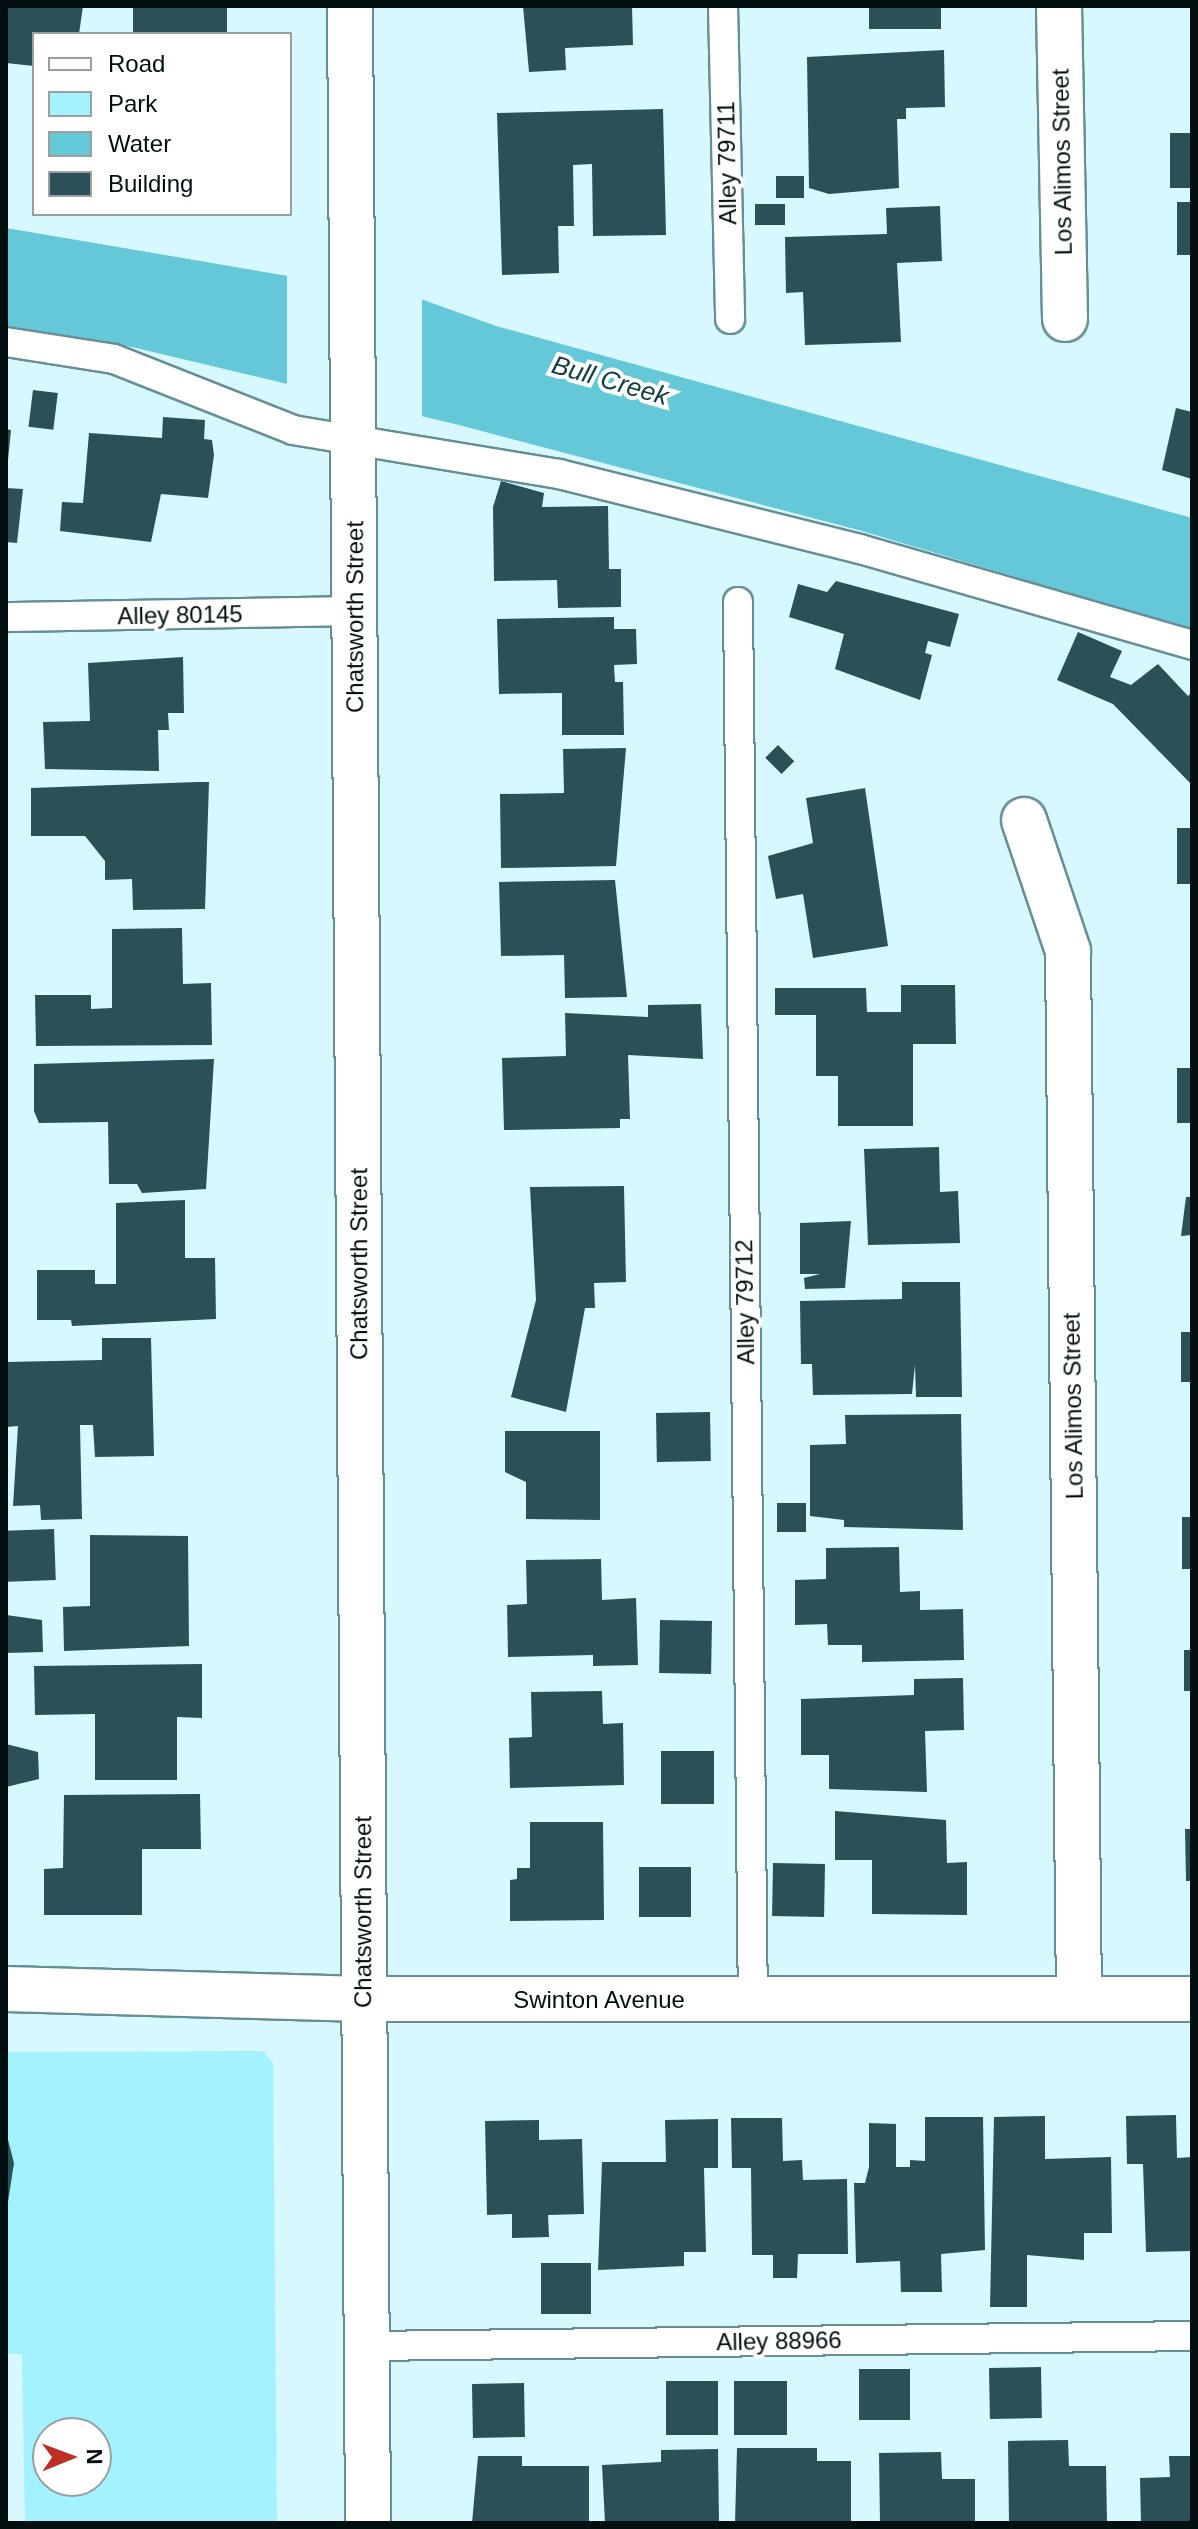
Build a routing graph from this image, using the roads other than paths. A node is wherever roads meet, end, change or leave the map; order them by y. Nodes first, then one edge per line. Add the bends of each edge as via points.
1 (350, 6) edge
2 (723, 6) edge
3 (1059, 6) edge
4 (730, 319) dead end
5 (1065, 319) dead end
6 (6, 342) edge
7 (353, 429) junction
8 (738, 602) dead end
9 (355, 611) junction
10 (6, 617) edge
11 (1192, 645) edge
12 (1024, 820) dead end
13 (6, 1989) edge
14 (364, 1999) junction
15 (1079, 1999) junction
16 (1192, 1999) edge
17 (753, 2001) junction
18 (1192, 2336) edge
19 (367, 2346) junction
20 (368, 2523) edge

1 - 7 street, Chatsworth Street
2 - 4 lane, Alley 79711
3 - 5 street, Los Alimos Street
6 - 7 lane via 114,359 293,430
7 - 9 street, Chatsworth Street
7 - 11 lane via 860,549
8 - 17 lane, Alley 79712
9 - 10 lane, Alley 80145
9 - 14 street, Chatsworth Street
12 - 15 street, Los Alimos Street via 1068,951
13 - 14 street, Swinton Avenue
14 - 17 street, Swinton Avenue
14 - 19 street, Chatsworth Street
15 - 16 street, Swinton Avenue
15 - 17 street, Swinton Avenue
18 - 19 lane, Alley 88966
19 - 20 street, Chatsworth Street

